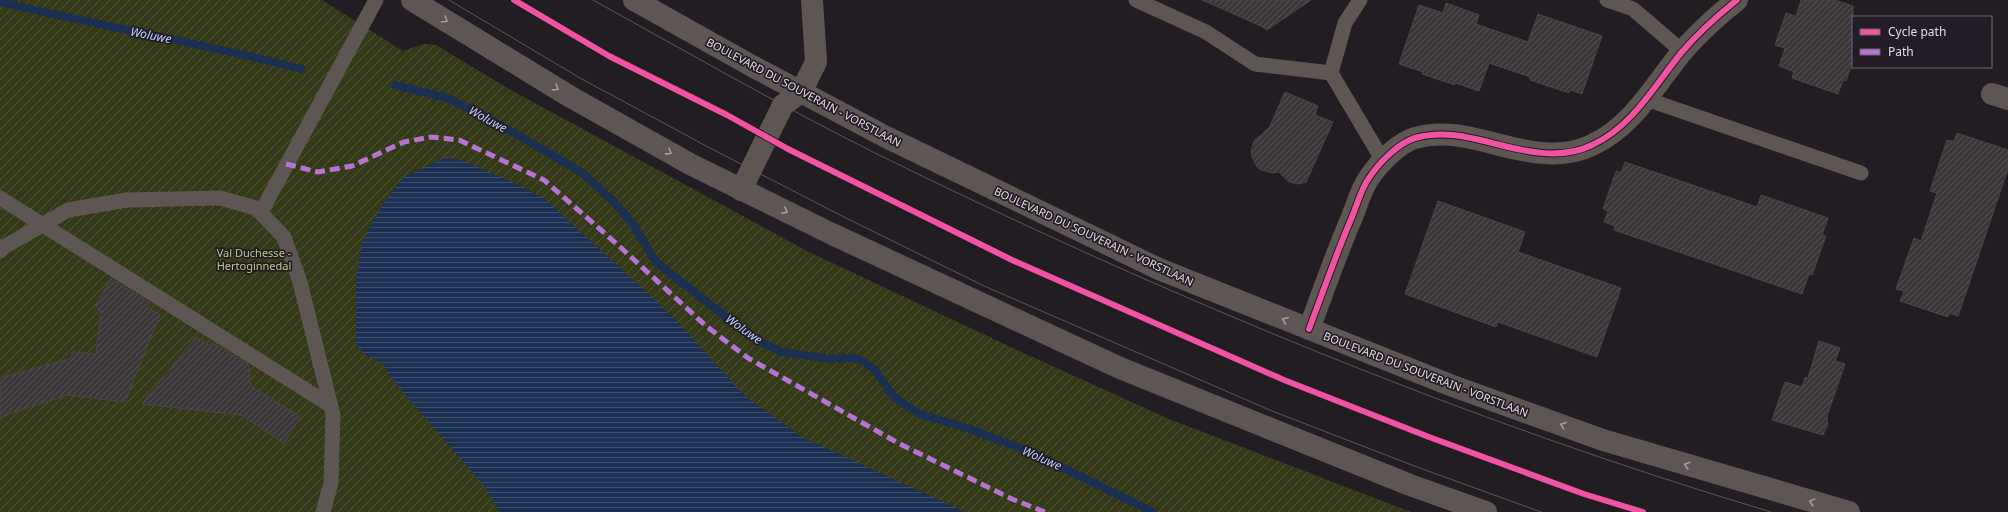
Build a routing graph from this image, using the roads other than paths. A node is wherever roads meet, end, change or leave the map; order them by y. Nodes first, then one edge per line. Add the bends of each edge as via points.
1 (376, 0) edge
2 (412, 0) edge
3 (634, 0) edge
4 (812, 0) edge
5 (1136, 0) edge
6 (1360, 0) edge
7 (1607, 0) edge
8 (1737, 0) edge
9 (1683, 52) junction
10 (1331, 73) junction
11 (801, 92) junction
12 (1646, 99) junction
13 (1382, 159) junction
14 (1861, 173) dead end
15 (742, 190) junction
16 (0, 198) edge
17 (261, 212) junction
18 (42, 224) junction
19 (0, 251) edge
20 (1309, 330) junction
21 (330, 405) junction
22 (323, 512) edge
23 (1486, 512) edge
24 (1849, 512) edge

1 - 17 lane
2 -> 15 main road via 569,96
3 - 11 main road, BOULEVARD DU SOUVERAIN - VORSTLAAN
4 - 11 street via 816,62
5 - 10 lane via 1206,32 1255,64
6 - 10 lane via 1345,22
7 - 9 lane via 1633,9
8 - 9 street via 1714,18
9 - 12 street
10 - 13 lane
11 - 15 street via 783,105
20 -> 11 main road, BOULEVARD DU SOUVERAIN - VORSTLAAN via 1159,269 886,137
12 - 13 street via 1618,128 1592,145 1559,154 1518,149 1466,136 1439,134 1413,138
12 - 14 lane
13 - 20 street via 1368,179 1340,245
15 -> 23 main road via 1120,368 1410,485
16 - 18 lane
17 - 18 lane via 256,208 220,198 127,200 68,210
17 - 21 lane via 284,237 300,282
18 - 19 lane
18 - 21 lane
24 -> 20 main road, BOULEVARD DU SOUVERAIN - VORSTLAAN via 1603,440
21 - 22 lane via 333,415 331,483

